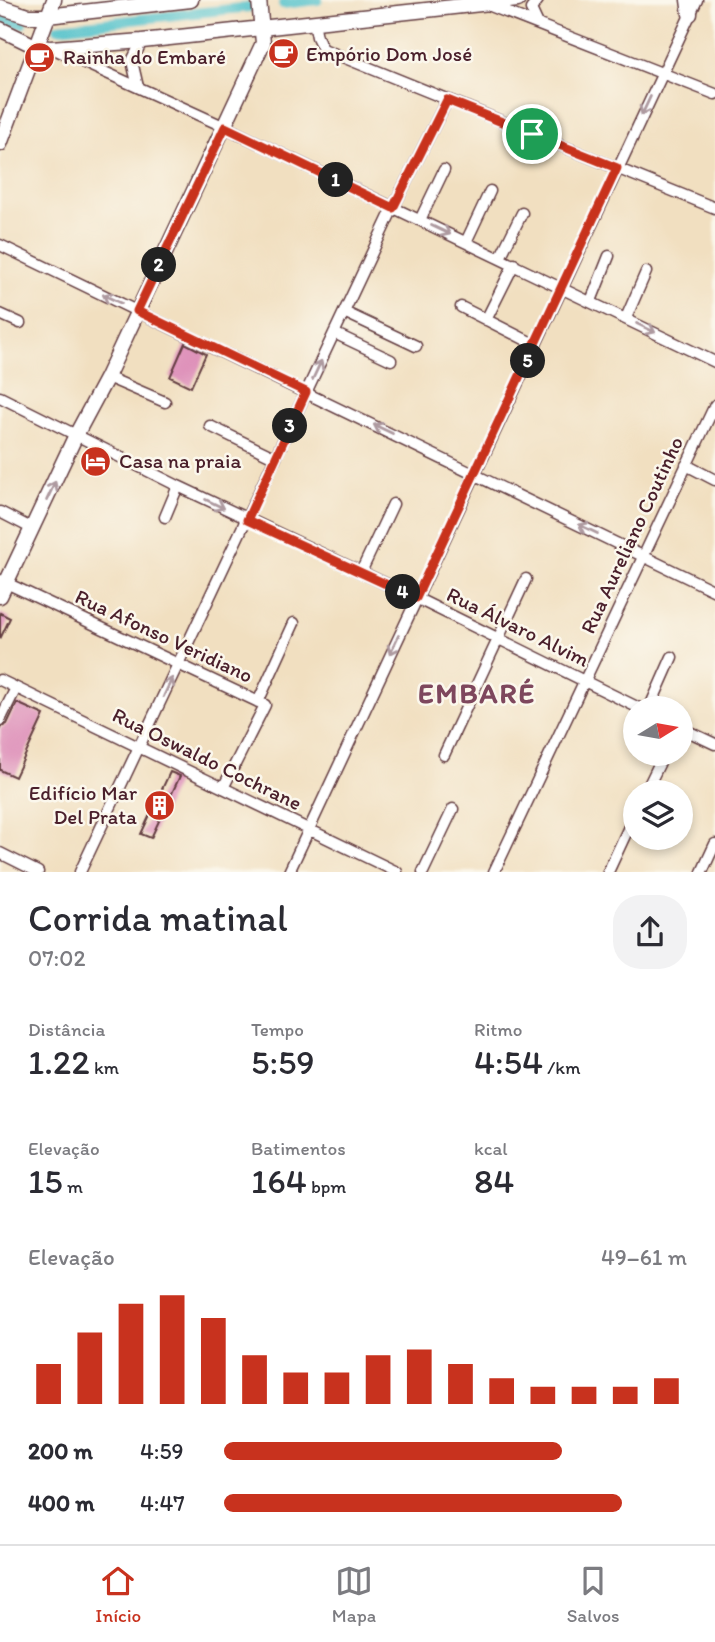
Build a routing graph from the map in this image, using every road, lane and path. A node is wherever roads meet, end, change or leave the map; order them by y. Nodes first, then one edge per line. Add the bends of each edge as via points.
1 (54, 0) edge
2 (92, 0) edge
3 (191, 0) edge
4 (259, 0) edge
5 (519, 0) edge
6 (538, 0) edge
7 (697, 0) edge
8 (488, 5) junction
9 (0, 7) edge
10 (689, 7) edge
11 (122, 9) junction
12 (47, 16) junction
13 (314, 22) junction
14 (261, 24) junction
15 (538, 24) junction
16 (0, 29) edge
17 (142, 41) junction
18 (44, 48) junction
19 (662, 72) junction
20 (138, 86) junction
21 (715, 94) edge
22 (447, 100) junction
23 (225, 127) junction
24 (0, 144) edge
25 (617, 168) junction
26 (444, 170) dead end
27 (490, 191) dead end
28 (393, 208) junction
29 (715, 208) edge
30 (522, 212) dead end
31 (419, 220) junction
32 (466, 242) junction
33 (0, 245) edge
34 (609, 256) dead end
35 (500, 258) junction
36 (513, 264) junction
37 (646, 272) dead end
38 (563, 288) junction
39 (591, 301) junction
40 (461, 307) dead end
41 (137, 311) junction
42 (344, 312) junction
43 (0, 314) edge
44 (626, 318) junction
45 (486, 320) junction
46 (20, 323) dead end
47 (334, 333) junction
48 (536, 345) junction
49 (416, 346) dead end
50 (391, 360) dead end
51 (715, 362) edge
52 (107, 377) junction
53 (306, 392) junction
54 (0, 397) edge
55 (165, 402) dead end
56 (715, 405) edge
57 (210, 426) dead end
58 (76, 435) junction
59 (276, 458) junction
60 (686, 466) junction
61 (475, 473) junction
62 (715, 480) edge
63 (178, 486) junction
64 (393, 504) dead end
65 (0, 512) edge
66 (165, 517) dead end
67 (247, 520) junction
68 (33, 529) junction
69 (643, 556) junction
70 (361, 572) junction
71 (526, 579) dead end
72 (2, 586) edge
73 (715, 591) edge
74 (416, 598) junction
75 (294, 623) dead end
76 (499, 639) junction
77 (672, 657) dead end
78 (178, 664) junction
79 (0, 680) edge
80 (584, 682) junction
81 (16, 688) junction
82 (655, 696) edge
83 (623, 700) edge
84 (258, 702) junction
85 (0, 720) edge
86 (693, 734) edge
87 (715, 744) edge
88 (139, 748) junction
89 (444, 755) dead end
90 (223, 788) junction
91 (453, 808) dead end
92 (309, 831) junction
93 (623, 840) edge
94 (714, 849) edge
95 (0, 853) edge
96 (394, 871) edge
97 (38, 872) edge
98 (80, 872) edge
99 (289, 872) edge
100 (423, 872) edge
101 (494, 872) edge
102 (608, 872) edge
103 (702, 872) edge

1 - 12 main road
2 - 11 main road
3 - 11 main road
4 - 14 main road
5 - 8 main road
6 - 15 street via 531,9
7 - 10 street
8 - 13 main road
8 - 15 street
9 - 12 main road via 28,16
10 - 19 street
11 - 12 main road
12 - 18 main road
13 - 14 main road
13 - 22 street via 323,49
14 - 17 main road
14 - 23 main road via 263,43
15 - 19 street
16 - 18 main road
17 - 18 main road
17 - 20 street via 131,61
18 - 20 street
18 - 24 main road
19 - 21 street
19 -> 25 street
20 - 23 street
22 - 25 street
22 - 28 street
23 - 28 street
23 - 41 main road
25 - 29 street
25 - 38 street
26 - 31 street
27 - 32 street
28 - 31 street
28 - 42 street
30 - 35 street
31 -> 32 street
32 - 35 street
41 -> 33 street
34 - 39 street
35 - 36 street
36 - 38 street
36 - 45 street
37 - 44 street
38 - 39 street
38 - 48 street
39 - 44 street
40 - 45 street
41 - 52 main road
41 - 53 street
42 - 47 street
42 - 49 street
43 - 46 street
44 -> 51 street
45 - 48 street
47 - 50 street
53 -> 47 street
48 - 61 street
52 - 55 street
52 - 58 main road
53 - 59 street
61 -> 53 street
54 - 58 street, Rua Álvaro Alvim
56 - 60 street, Rua Aureliano Coutinho
57 - 59 street
58 - 63 street, Rua Álvaro Alvim
68 -> 58 main road
59 - 67 street
60 - 62 street
60 - 69 street, Rua Aureliano Coutinho
69 -> 61 street
61 - 74 street
63 - 66 street
63 -> 67 street, Rua Álvaro Alvim
64 - 70 street
65 - 68 street
67 - 70 street, Rua Álvaro Alvim
67 - 78 street
68 - 72 main road
69 - 73 street
69 - 80 street, Rua Aureliano Coutinho
70 - 74 street, Rua Álvaro Alvim
71 - 76 street
72 - 78 street, Rua Afonso Veridiano
74 - 76 street, Rua Álvaro Alvim
74 -> 92 street
75 - 84 street
76 - 80 street, Rua Álvaro Alvim
76 - 89 street
77 - 82 street
78 - 84 street, Rua Afonso Veridiano
88 -> 78 street
79 - 81 street, Rua Oswaldo Cochrane
80 - 83 street, Rua Álvaro Alvim
80 - 101 street, Rua Aureliano Coutinho
81 - 85 street
81 - 88 street, Rua Oswaldo Cochrane
84 - 90 street, Rua Afonso Veridiano via 265,705
86 - 87 street
88 - 90 street, Rua Oswaldo Cochrane
88 - 98 street
90 - 92 street, Rua Oswaldo Cochrane
91 - 100 street
92 - 96 street, Rua Oswaldo Cochrane
92 - 99 street
93 - 102 street
94 - 103 street
95 - 97 street

